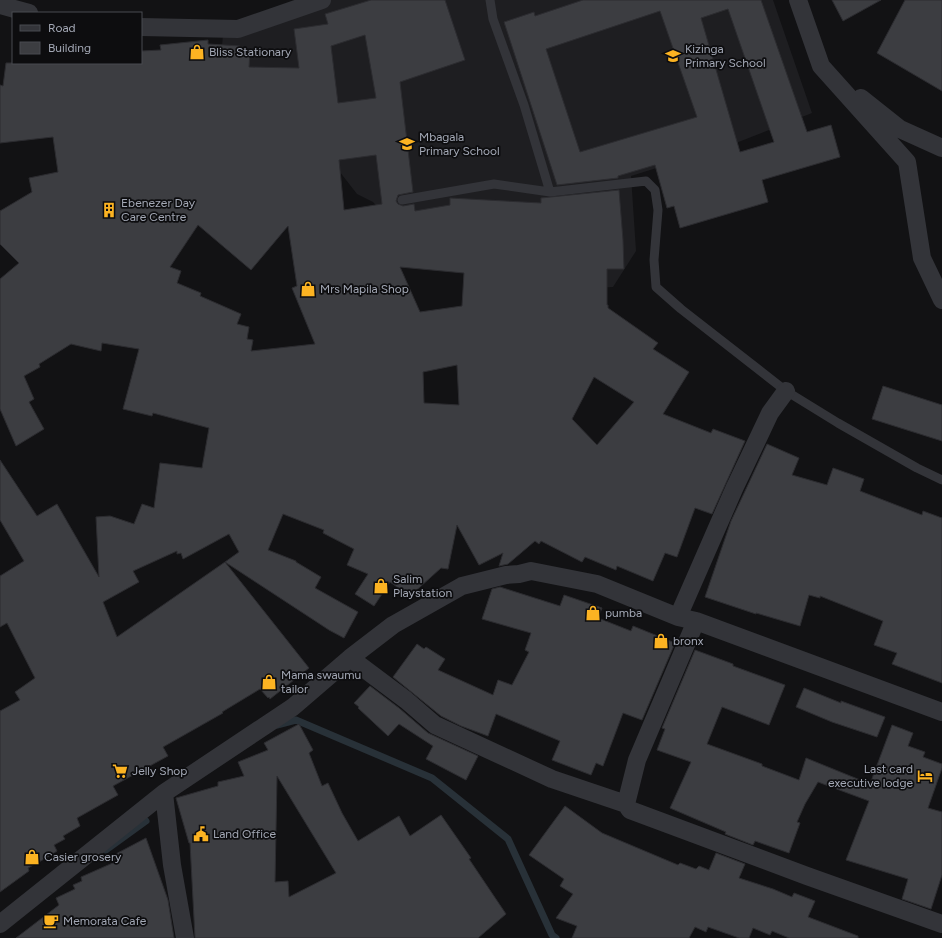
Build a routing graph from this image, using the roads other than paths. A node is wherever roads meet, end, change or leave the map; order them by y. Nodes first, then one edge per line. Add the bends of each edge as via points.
1 (322, 0) edge
2 (490, 0) edge
3 (798, 0) edge
4 (5, 4) edge
5 (25, 12) edge
6 (142, 27) edge
7 (821, 66) junction
8 (942, 148) edge
9 (550, 192) junction
10 (402, 200) dead end
11 (942, 300) edge
12 (786, 391) junction
13 (942, 480) edge
14 (678, 617) junction
15 (696, 621) junction
16 (350, 658) junction
17 (942, 712) edge
18 (164, 793) junction
19 (626, 804) junction
20 (0, 924) edge
21 (942, 924) edge
22 (185, 938) edge

1 - 6 street via 238,29
2 - 9 lane via 493,19 524,105
3 - 7 street
4 - 5 street
7 - 8 street via 900,129
7 - 11 street via 907,162 922,258
9 - 10 lane via 494,184
9 - 12 lane via 646,181 655,190 658,210 654,260 656,287
12 - 13 lane via 838,423
12 - 14 street via 770,413
14 - 15 street
14 - 16 street via 597,584 531,571 462,586 393,625
15 - 17 street
15 - 19 street via 637,760
16 - 18 street via 293,707
16 - 19 street via 435,725 552,779
18 - 20 street
18 - 22 street via 172,865
19 - 21 street via 630,810

